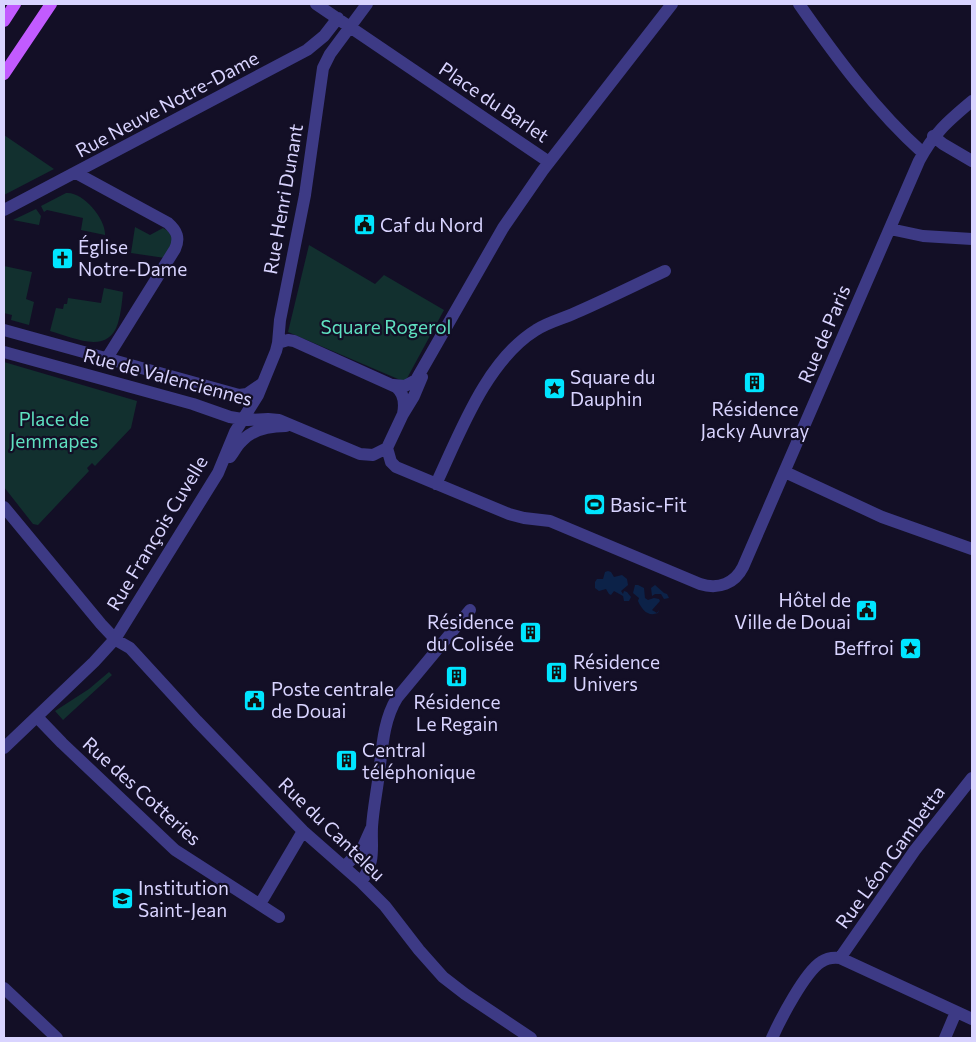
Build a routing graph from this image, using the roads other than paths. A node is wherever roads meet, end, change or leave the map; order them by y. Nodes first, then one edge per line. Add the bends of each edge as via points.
1 (16, 4) edge
2 (51, 4) edge
3 (316, 4) edge
4 (367, 4) edge
5 (672, 4) edge
6 (799, 4) edge
7 (338, 18) junction
8 (4, 21) edge
9 (351, 28) junction
10 (4, 74) edge
11 (972, 101) edge
12 (933, 136) junction
13 (923, 153) junction
14 (972, 161) edge
15 (549, 162) junction
16 (76, 173) junction
17 (4, 210) edge
18 (890, 229) junction
19 (972, 239) edge
20 (665, 271) dead end
21 (4, 330) edge
22 (278, 343) junction
23 (4, 352) edge
24 (107, 358) junction
25 (425, 368) junction
26 (263, 383) junction
27 (393, 385) junction
28 (403, 414) junction
29 (242, 420) junction
30 (298, 428) junction
31 (387, 448) junction
32 (218, 472) junction
33 (785, 472) junction
34 (436, 484) junction
35 (4, 508) edge
36 (972, 548) edge
37 (470, 610) dead end
38 (115, 638) junction
39 (37, 717) junction
40 (4, 748) edge
41 (972, 778) edge
42 (372, 827) junction
43 (303, 831) junction
44 (344, 867) junction
45 (361, 882) junction
46 (260, 904) junction
47 (279, 917) dead end
48 (840, 958) junction
49 (4, 988) edge
50 (956, 1012) junction
51 (972, 1019) edge
52 (57, 1038) edge
53 (531, 1038) edge
54 (772, 1038) edge
55 (944, 1038) edge

1 - 8 main road
2 - 10 main road
3 - 7 street, Place du Barlet
4 - 9 street
5 - 15 street, Place du Barlet
6 - 13 street via 845,68
7 - 9 street, Place du Barlet
7 - 16 street, Rue Neuve Notre-Dame via 307,50
9 - 15 street, Place du Barlet
9 - 22 street, Rue Henri Dunant via 322,68 305,195
11 - 12 street, Rue de Paris
12 - 13 street, Rue de Paris
12 - 14 street
13 - 18 street, Rue de Paris
15 - 25 street via 503,228
16 - 17 street, Rue Neuve Notre-Dame
16 - 24 street via 168,223 178,238
18 - 19 street via 923,236
18 - 33 street, Rue de Paris
20 - 34 street via 537,330 520,343 495,369 470,411
21 - 24 street, Rue de Valenciennes
22 - 26 street, Rue Henri Dunant
22 - 27 street via 294,342
23 - 29 street, Rue de Valenciennes
24 - 26 street, Rue de Valenciennes via 235,394 247,394
25 - 27 street via 413,383
25 - 28 street
26 - 29 street, Rue Henri Dunant
27 - 28 street via 403,397
28 - 31 street
29 - 30 street, Rue de Valenciennes via 271,419
29 - 32 street, Rue François Cuvelle
30 - 31 street, Rue de Valenciennes via 364,455 376,454
30 - 32 street via 272,427 251,434 240,442
31 - 34 street via 396,467
32 - 38 street, Rue François Cuvelle
33 - 34 street, Rue de Paris via 741,572 733,580 709,587 555,522 514,516
33 - 36 street via 891,521
35 - 38 street, Rue du Canteleu
37 - 42 street via 394,703 388,717
38 - 39 street, Rue François Cuvelle
38 - 43 street, Rue du Canteleu via 130,648
39 - 40 street, Rue François Cuvelle
39 - 46 street, Rue des Cotteries via 167,844
41 - 48 street, Rue Léon Gambetta via 911,855
42 - 44 street via 362,849
42 - 45 street via 372,860
43 - 44 street, Rue du Canteleu
43 - 46 street
44 - 45 street, Rue du Canteleu
45 - 53 street, Rue du Canteleu via 444,977
46 - 47 street, Rue des Cotteries
48 - 50 street
48 - 54 street via 818,963
49 - 52 street
50 - 51 street
50 - 55 street

